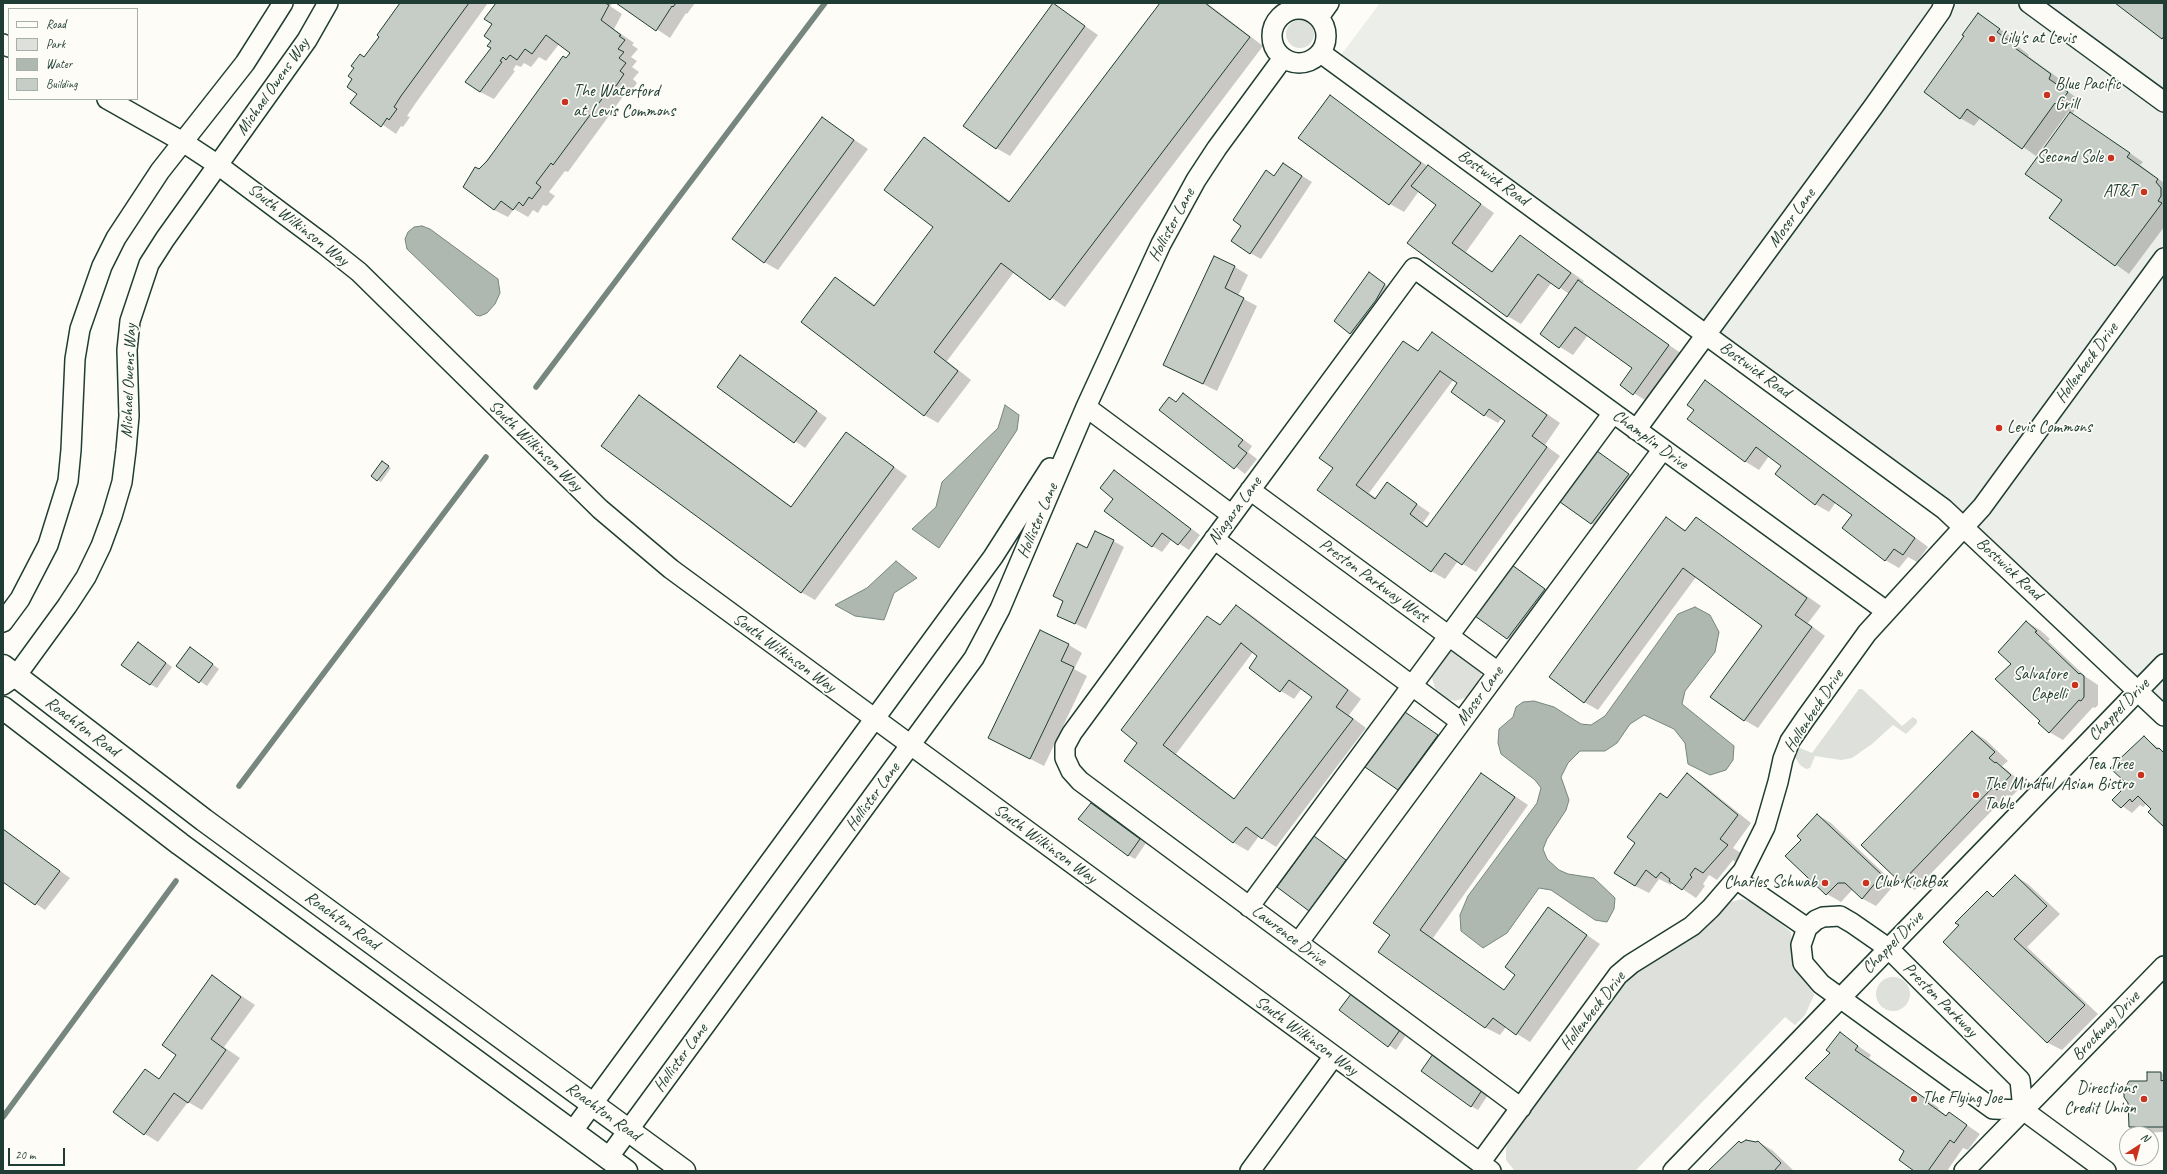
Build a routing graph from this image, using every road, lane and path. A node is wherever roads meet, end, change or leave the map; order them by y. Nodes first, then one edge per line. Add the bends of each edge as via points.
1 (283, 3) edge
2 (328, 3) edge
3 (1944, 3) edge
4 (2029, 3) edge
5 (1296, 6) edge
6 (1324, 10) edge
7 (1321, 53) junction
8 (1283, 58) junction
9 (110, 100) edge
10 (2164, 102) edge
11 (183, 142) junction
12 (218, 165) junction
13 (2164, 258) edge
14 (1414, 268) joint
15 (1706, 334) junction
16 (1086, 407) junction
17 (1613, 413) junction
18 (1636, 430) junction
19 (1662, 449) junction
20 (1250, 490) junction
21 (1232, 514) junction
22 (1964, 526) junction
23 (1214, 539) junction
24 (1886, 611) junction
25 (3, 622) edge
26 (1449, 636) junction
27 (2164, 664) edge
28 (1498, 672) junction
29 (7, 675) edge
30 (1412, 685) junction
31 (2138, 691) junction
32 (3, 708) edge
33 (2164, 716) edge
34 (876, 720) junction
35 (1461, 722) junction
36 (910, 746) junction
37 (1065, 758) joint
38 (1736, 879) junction
39 (1249, 907) junction
40 (1807, 928) junction
41 (1298, 943) junction
42 (1888, 948) junction
43 (2164, 966) edge
44 (1840, 997) junction
45 (1334, 1056) junction
46 (592, 1104) junction
47 (1521, 1108) junction
48 (2023, 1110) junction
49 (628, 1130) junction
50 (572, 1132) junction
51 (608, 1158) junction
52 (1486, 1167) edge
53 (626, 1171) edge
54 (684, 1171) edge
55 (1250, 1171) edge
56 (1673, 1171) edge
57 (1964, 1171) edge
58 (2106, 1171) edge

1 - 11 street via 245,63
2 - 12 street, Michael Owens Way via 307,40
3 - 15 street, Moser Lane via 1878,101
4 - 10 street
5 - 6 street via 1307,10
5 - 8 street via 1279,18 1273,30 1273,44
6 - 7 street via 1327,38
7 - 8 street via 1306,62 1292,62
7 - 15 street, Bostwick Road
8 - 16 street, Hollister Lane via 1216,148 1177,212
9 - 11 street, South Wilkinson Way
11 - 12 street, South Wilkinson Way
11 - 25 street via 160,171 116,238 89,299 80,329 76,359 68,481 48,545 20,599
12 - 29 street, Michael Owens Way via 149,264 138,293 130,321 127,350 128,416 122,482 101,546 86,577 67,606
12 - 34 street, South Wilkinson Way via 359,272 560,472 637,541 717,604
13 - 22 street, Hollenbeck Drive via 1982,507
14 - 17 street, Champlin Drive
14 - 20 street, Niagara Lane
15 - 18 street, Moser Lane
15 - 22 street, Bostwick Road
16 - 21 street
16 - 34 street, Hollister Lane via 1006,539
16 - 36 street, Hollister Lane via 1017,572 988,633 974,658
17 - 18 street, Champlin Drive
17 - 26 street
18 - 19 street, Champlin Drive
19 - 24 street, Champlin Drive
19 - 28 street, Moser Lane
20 - 21 street, Niagara Lane
20 - 26 street, Preston Parkway West
21 - 23 street, Niagara Lane
22 - 24 street, Hollenbeck Drive
22 - 31 street, Bostwick Road
23 - 30 street
23 - 37 street, Niagara Lane via 1072,733 1065,746
24 - 38 street, Hollenbeck Drive via 1867,633 1790,741 1765,827
26 - 28 street, Preston Parkway West
26 - 30 street
27 - 31 street, Chappel Drive
28 - 35 street, Moser Lane
29 - 46 street, Roachton Road
30 - 35 street
30 - 39 street
31 - 33 street, Bostwick Road
31 - 42 street, Chappel Drive
32 - 50 street, Roachton Road via 186,848
34 - 36 street, South Wilkinson Way
34 - 46 street, Hollister Lane
35 - 41 street, Moser Lane
36 - 45 street, South Wilkinson Way
36 - 49 street, Hollister Lane
37 - 39 street, Lawrence Drive via 1071,771 1080,781
38 - 40 street
38 - 47 street, Hollenbeck Drive via 1692,926 1618,975
39 - 41 street, Lawrence Drive
40 - 42 street, Preston Parkway via 1823,917 1840,916
40 - 44 street via 1801,945 1803,963 1820,984
41 - 47 street, Lawrence Drive
42 - 44 street, Chappel Drive
42 - 48 street, Preston Parkway via 2020,1080
43 - 48 street, Brockway Drive
44 - 48 street via 1993,1109
44 - 56 street, Chappel Drive
45 - 52 street, South Wilkinson Way
45 - 55 street
46 - 49 street, Roachton Road
46 - 50 street, Hollister Lane
47 - 52 street, Hollenbeck Drive
48 - 57 street, Brockway Drive
48 - 58 street
49 - 51 street, Hollister Lane
49 - 54 street, Roachton Road
50 - 51 street, Roachton Road
51 - 53 street, Roachton Road

